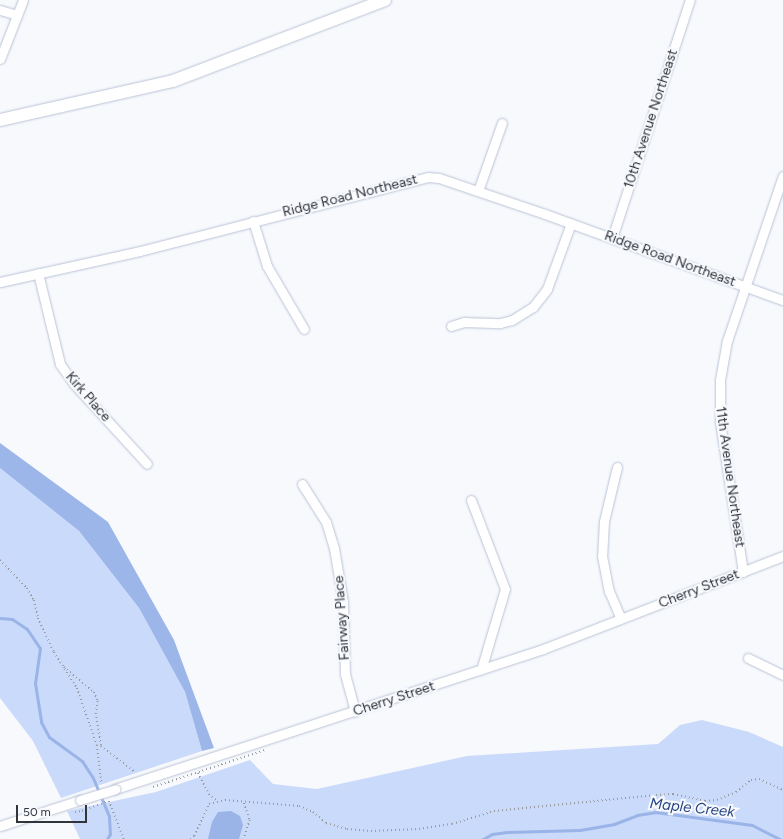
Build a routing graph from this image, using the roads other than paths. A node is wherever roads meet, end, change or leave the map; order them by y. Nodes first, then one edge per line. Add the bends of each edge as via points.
1 (23, 0) edge
2 (385, 0) edge
3 (690, 0) edge
4 (0, 10) edge
5 (17, 15) junction
6 (0, 59) edge
7 (0, 120) edge
8 (502, 123) dead end
9 (783, 176) edge
10 (478, 191) junction
11 (253, 221) junction
12 (571, 223) junction
13 (612, 238) junction
14 (38, 273) junction
15 (0, 282) edge
16 (746, 287) junction
17 (783, 300) edge
18 (451, 326) dead end
19 (304, 330) dead end
20 (147, 464) dead end
21 (617, 467) dead end
22 (302, 484) dead end
23 (471, 500) dead end
24 (783, 556) edge
25 (743, 572) junction
26 (621, 619) junction
27 (748, 658) dead end
28 (481, 670) junction
29 (783, 675) edge
30 (355, 712) junction
31 (0, 826) edge

1 - 5 street
2 - 7 main road via 173,81
3 - 13 street, 10th Avenue Northeast
4 - 5 street
5 - 6 street
8 - 10 street
9 - 16 street, 11th Avenue Northeast
10 - 11 street, Ridge Road Northeast via 440,178 416,178
10 - 12 street, Ridge Road Northeast
11 - 14 street, Ridge Road Northeast via 140,251
11 - 19 street via 267,266
12 - 13 street, Ridge Road Northeast
12 - 18 street via 547,289 533,307 512,320 500,323 464,322
13 - 16 street, Ridge Road Northeast
14 - 15 street, Ridge Road Northeast
14 - 20 street, Kirk Place via 60,364 74,384
16 - 17 street, Ridge Road Northeast
16 - 25 street, 11th Avenue Northeast via 722,361 719,401
21 - 26 street via 604,520 602,556 609,590
22 - 30 street, Fairway Place via 326,522 334,548 343,602 345,674
23 - 28 street via 505,589
24 - 25 street, Cherry Street
25 - 26 street, Cherry Street
26 - 28 street, Cherry Street
27 - 29 street
28 - 30 street, Cherry Street
30 - 31 street, Cherry Street, bridge

